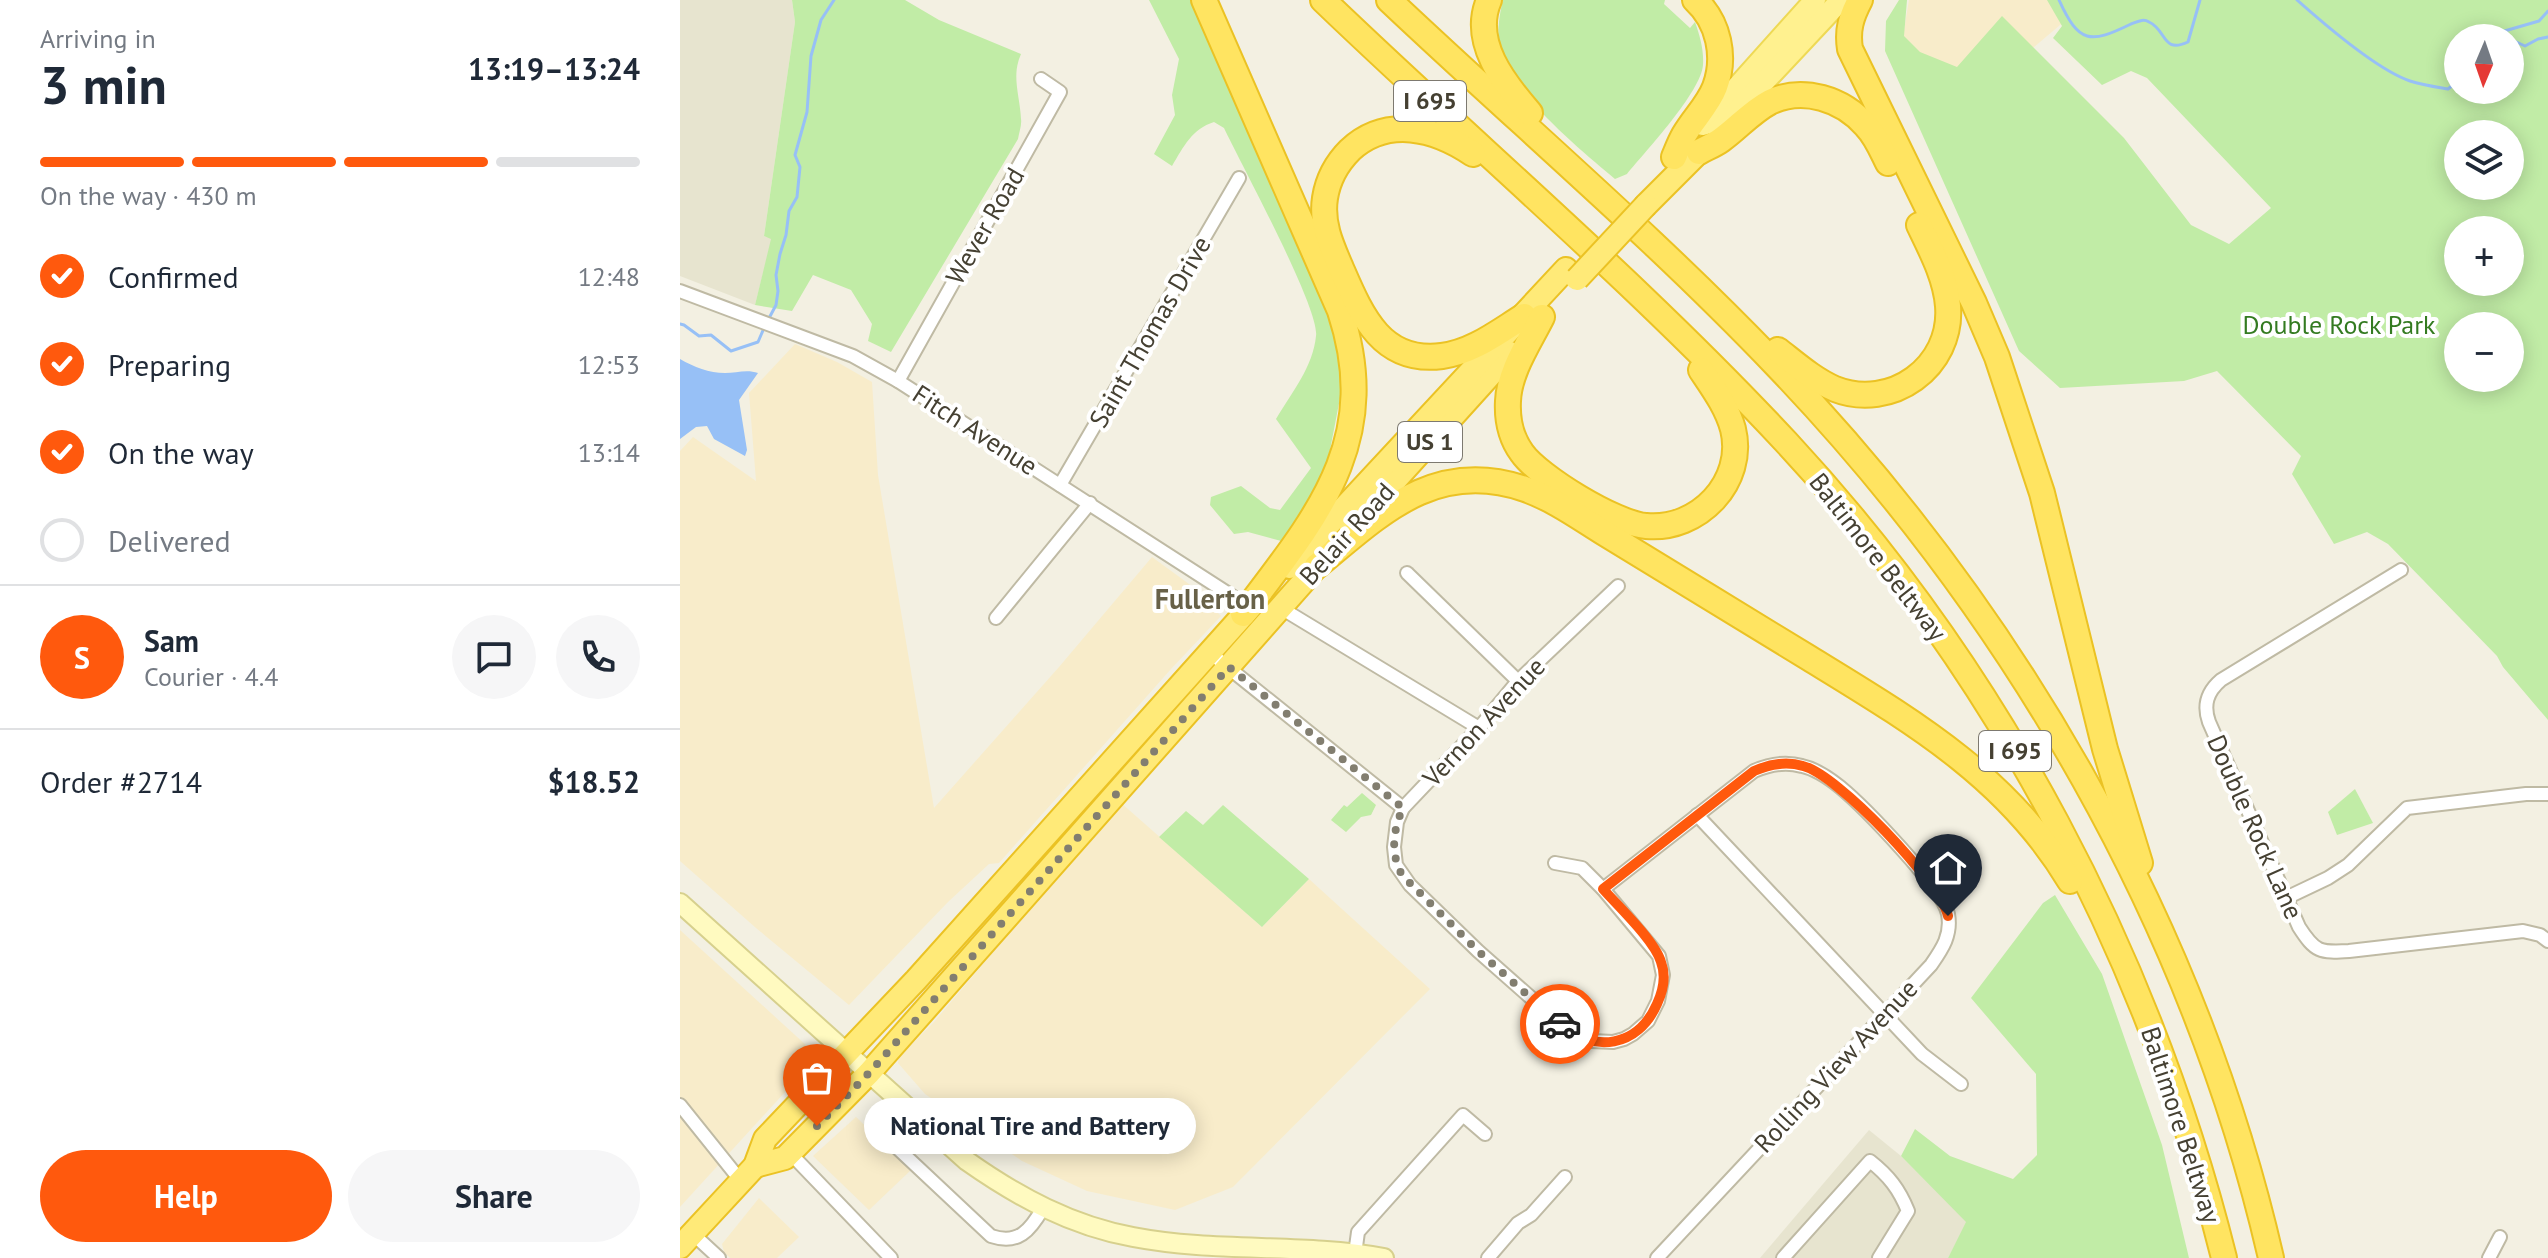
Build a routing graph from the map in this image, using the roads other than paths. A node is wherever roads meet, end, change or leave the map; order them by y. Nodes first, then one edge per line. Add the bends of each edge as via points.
1 (1204, 0) edge
2 (1323, 0) edge
3 (1389, 0) edge
4 (1489, 0) edge
5 (1695, 0) edge
6 (1815, 0) edge
7 (1841, 0) edge
8 (1860, 0) edge
9 (1041, 79) dead end
10 (1699, 152) junction
11 (1674, 157) junction
12 (1239, 178) dead end
13 (1584, 180) junction
14 (1541, 200) junction
15 (1641, 201) junction
16 (1699, 289) junction
17 (680, 291) edge
18 (1533, 317) junction
19 (1670, 325) junction
20 (898, 381) junction
21 (1060, 485) junction
22 (1090, 503) junction
23 (1317, 566) junction
24 (2401, 570) dead end
25 (1407, 573) dead end
26 (1618, 586) dead end
27 (1281, 608) junction
28 (1243, 614) junction
29 (996, 618) dead end
30 (1209, 652) junction
31 (1229, 667) junction
32 (1518, 681) junction
33 (1479, 728) junction
34 (2548, 794) edge
35 (1403, 808) junction
36 (1697, 815) junction
37 (1555, 863) dead end
38 (1603, 889) junction
39 (2286, 898) junction
40 (680, 903) edge
41 (2163, 938) junction
42 (2548, 941) edge
43 (1883, 1014) junction
44 (847, 1052) junction
45 (869, 1073) junction
46 (1961, 1084) dead end
47 (680, 1105) edge
48 (877, 1129) dead end
49 (1485, 1134) dead end
50 (790, 1153) junction
51 (2198, 1165) junction
52 (748, 1174) junction
53 (1565, 1177) dead end
54 (1043, 1208) junction
55 (2500, 1237) dead end
56 (686, 1240) edge
57 (1355, 1254) junction
58 (719, 1258) edge
59 (891, 1258) edge
60 (1384, 1258) edge
61 (1488, 1258) edge
62 (1657, 1258) edge
63 (1783, 1258) edge
64 (1879, 1258) edge
65 (2224, 1258) edge
66 (2271, 1258) edge
67 (2489, 1258) edge

1 - 28 highway via 1340,311 1353,371 1353,415 1334,482 1320,510
2 - 14 highway, Baltimore Beltway / I 695
3 - 13 highway, Baltimore Beltway / I 695
4 - 13 highway via 1485,32 1501,77
5 - 11 highway via 1716,29 1720,56 1716,85
6 - 11 main road, Belair Road / US 1
7 - 10 main road, Belair Road / US 1
8 - 41 highway via 1849,27 1850,49 2002,371 2042,493 2105,749
9 - 20 street, Wever Road via 1060,92
10 - 15 highway, Belair Road / US 1
10 - 16 highway via 1772,101 1815,96 1844,106 1868,128 1927,242 1945,290 1948,324 1941,347 1916,379 1890,392 1859,394 1819,381
11 - 15 highway, Belair Road / US 1
12 - 21 street, Saint Thomas Drive
13 - 16 highway, Baltimore Beltway / I 695
14 - 18 highway via 1464,148 1409,128 1378,132 1355,146 1336,167 1325,198 1329,240 1361,314 1372,330 1398,349 1427,356 1456,354
14 - 19 highway, Baltimore Beltway / I 695
15 - 18 highway, Belair Road / US 1, bridge
16 - 41 highway, Baltimore Beltway / I 695 via 1820,412 1957,580 2071,757
17 - 20 street, Fitch Avenue via 853,356
18 - 19 highway via 1507,399 1515,442 1544,474 1616,519 1648,527 1687,520 1709,505 1728,479 1734,455 1725,409
18 - 23 highway, Belair Road / US 1
18 - 28 highway, Belair Road / US 1
19 - 51 highway, Baltimore Beltway / I 695 via 1831,494 1919,605 1994,716 2064,839 2119,955
20 - 21 street, Fitch Avenue
21 - 22 street, Fitch Avenue
22 - 28 street, Fitch Avenue via 1232,596
22 - 29 street
23 - 27 highway, Belair Road / US 1
23 - 51 highway via 1408,496 1451,482 1509,484 1562,507 1939,741 1999,791 2059,863 2141,1021
24 - 39 street, Double Rock Lane via 2221,680 2208,697 2209,722
25 - 32 street
26 - 32 street, Vernon Avenue
27 - 31 highway, Belair Road / US 1
27 - 33 street
28 - 30 highway, Belair Road / US 1
30 - 31 street
30 - 44 highway, Belair Road / US 1
31 - 35 street
31 - 45 highway, Belair Road / US 1
32 - 33 street, Vernon Avenue
33 - 35 street, Vernon Avenue
34 - 39 street via 2407,808 2348,865
35 - 38 street, Vernon Avenue via 1394,847 1396,865 1410,885 1572,1034 1613,1042 1648,1021 1662,991 1663,969 1655,949
36 - 38 street, Rolling View Avenue
36 - 43 street
36 - 43 street, Rolling View Avenue via 1754,771 1784,763 1804,766 1841,788 1909,859 1944,904 1948,935 1931,965
37 - 38 street, Vernon Avenue via 1582,868
39 - 42 street, Double Rock Lane via 2307,939 2323,952 2523,931
40 - 44 main road
41 - 66 highway, Baltimore Beltway / I 695 via 2216,1072
43 - 46 street
43 - 62 street, Rolling View Avenue
44 - 45 main road
44 - 52 highway, Belair Road / US 1 via 765,1139
45 - 50 highway, Belair Road / US 1
45 - 54 main road via 967,1161
47 - 52 street
48 - 54 street via 991,1236 1021,1236
49 - 57 street via 1463,1115 1358,1232
50 - 52 highway, Belair Road / US 1
50 - 59 street
51 - 65 highway, Baltimore Beltway / I 695
52 - 56 highway, Belair Road / US 1
53 - 61 street
54 - 57 main road via 1101,1229 1158,1241
55 - 67 street
56 - 58 street
57 - 60 main road
63 - 64 street via 1870,1161 1895,1184 1908,1211

